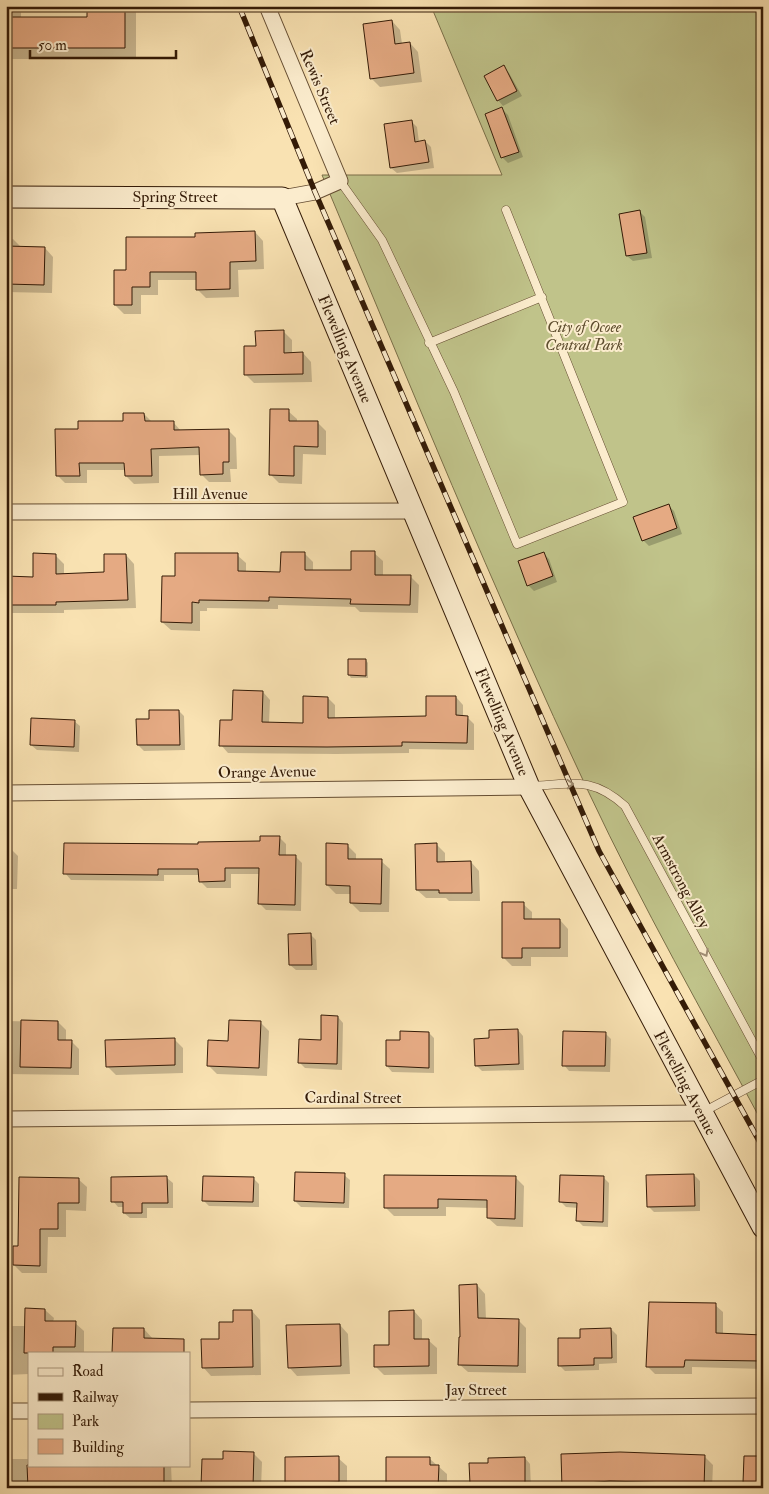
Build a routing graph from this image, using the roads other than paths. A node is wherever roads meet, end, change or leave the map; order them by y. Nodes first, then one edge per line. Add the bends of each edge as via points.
1 (267, 6) edge
2 (340, 181) junction
3 (6, 196) edge
4 (282, 198) junction
5 (506, 210) dead end
6 (542, 297) junction
7 (429, 343) junction
8 (414, 511) junction
9 (6, 512) edge
10 (529, 787) junction
11 (6, 793) edge
12 (763, 1061) edge
13 (763, 1080) edge
14 (701, 1113) junction
15 (6, 1119) edge
16 (763, 1228) edge
17 (763, 1406) edge
18 (190, 1410) edge
19 (6, 1411) edge
20 (28, 1411) edge

1 - 2 street, Rewis Street
2 - 4 street, Spring Street via 316,192
2 - 7 lane via 382,240
3 - 4 street, Spring Street
4 - 8 street, Flewelling Avenue
5 - 6 lane
6 - 7 lane
6 - 7 lane via 623,502 517,544 454,392
8 - 9 street, Hill Avenue
8 - 10 street, Flewelling Avenue
10 - 11 street, Orange Avenue
10 -> 12 lane, Armstrong Alley via 591,784 609,792 625,806
10 - 14 street, Flewelling Avenue
13 - 14 lane
14 - 15 street, Cardinal Street
14 - 16 street, Flewelling Avenue
17 - 18 street, Jay Street
19 - 20 street

